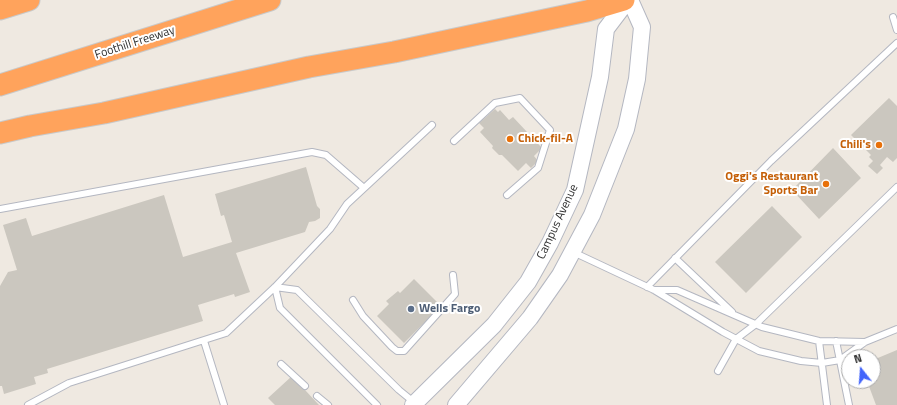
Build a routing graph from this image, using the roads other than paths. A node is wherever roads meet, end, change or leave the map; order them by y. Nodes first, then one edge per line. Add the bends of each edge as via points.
1 (29, 0) edge
2 (270, 0) edge
3 (624, 0) edge
4 (629, 0) edge
5 (0, 9) edge
6 (893, 17) dead end
7 (897, 30) edge
8 (897, 43) edge
9 (0, 85) edge
10 (432, 125) dead end
11 (0, 133) edge
12 (454, 141) dead end
13 (897, 187) edge
14 (364, 188) junction
15 (508, 195) dead end
16 (0, 209) edge
17 (573, 252) junction
18 (675, 258) junction
19 (453, 275) dead end
20 (275, 286) junction
21 (647, 287) junction
22 (654, 290) junction
23 (353, 300) dead end
24 (736, 316) junction
25 (756, 324) junction
26 (897, 329) edge
27 (736, 339) junction
28 (204, 341) junction
29 (819, 341) junction
30 (836, 341) junction
31 (865, 342) junction
32 (840, 360) junction
33 (822, 363) junction
34 (281, 364) dead end
35 (718, 371) dead end
36 (305, 386) dead end
37 (317, 396) dead end
38 (415, 404) edge
39 (28, 405) edge
40 (224, 405) edge
41 (328, 405) edge
42 (377, 405) edge
43 (456, 405) edge
44 (827, 405) edge
45 (849, 405) edge

1 - 5 highway
2 - 9 highway, Foothill Freeway
3 - 11 highway via 586,11
4 - 17 main road, Campus Avenue via 642,27 637,79 626,129 592,215
4 - 38 main road, Campus Avenue via 606,29 599,84 575,190 550,243 528,282 494,325
6 - 7 lane
8 - 18 lane via 771,161
10 - 14 lane
12 - 15 lane via 495,103 520,98 550,130 538,168
13 - 25 lane
14 - 16 lane via 326,155 312,152
14 - 20 lane via 347,204 330,229
17 - 21 lane
17 - 43 main road, Campus Avenue via 530,318
18 - 21 lane
18 - 24 lane
19 - 23 lane via 456,294 404,351 397,351 392,347 363,316
20 - 28 lane via 226,333
20 - 38 lane via 297,290
20 - 42 lane via 280,308
21 - 22 lane
22 - 24 lane via 677,290
22 - 27 lane
24 - 25 lane
25 - 27 lane
25 - 29 lane
26 - 31 lane
27 - 33 lane via 759,351
27 - 35 lane
28 - 39 lane via 70,383
28 - 40 lane
29 - 30 lane
29 - 33 lane
30 - 31 lane
30 - 32 lane
31 - 32 lane
32 - 33 lane
32 - 45 lane
33 - 44 lane
34 - 36 lane
37 - 41 lane

